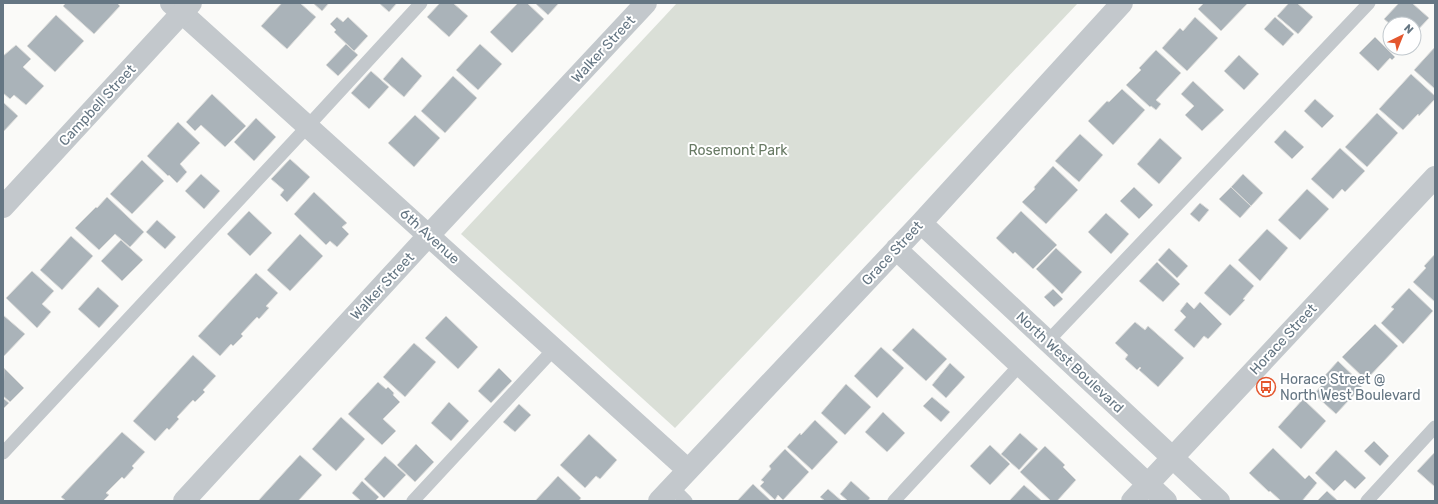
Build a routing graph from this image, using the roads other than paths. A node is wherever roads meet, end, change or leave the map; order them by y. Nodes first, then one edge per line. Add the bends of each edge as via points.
1 (421, 3) edge
2 (646, 3) edge
3 (1122, 3) edge
4 (1369, 3) edge
5 (181, 6) edge
6 (307, 127) junction
7 (1435, 177) edge
8 (3, 207) edge
9 (921, 222) junction
10 (429, 235) junction
11 (896, 249) junction
12 (1048, 341) junction
13 (554, 349) junction
14 (1020, 365) junction
15 (1435, 427) edge
16 (3, 454) edge
17 (1172, 457) junction
18 (688, 470) junction
19 (1148, 484) junction
20 (672, 496) edge
21 (184, 501) edge
22 (413, 501) edge
23 (894, 501) edge
24 (1132, 501) edge
25 (1166, 501) edge
26 (1219, 501) edge
27 (1366, 501) edge

1 - 6 lane
2 - 10 street, Walker Street
3 - 9 street, Grace Street
4 - 12 lane
5 - 6 street, 6th Avenue
5 - 8 street, Campbell Street
6 - 10 street, 6th Avenue
6 - 16 lane
7 - 17 street, Horace Street
9 - 11 street, Grace Street
9 - 12 street, North West Boulevard
10 - 13 street, 6th Avenue
10 - 21 street, Walker Street
11 - 14 street
11 - 18 street, Grace Street
12 - 17 street, North West Boulevard
13 - 18 street, 6th Avenue
13 - 22 lane
14 - 19 street
14 - 23 lane
15 - 27 lane
17 - 19 street, Horace Street
17 - 26 street, North West Boulevard
18 - 20 street, Grace Street
19 - 24 street, Horace Street
19 - 25 street

